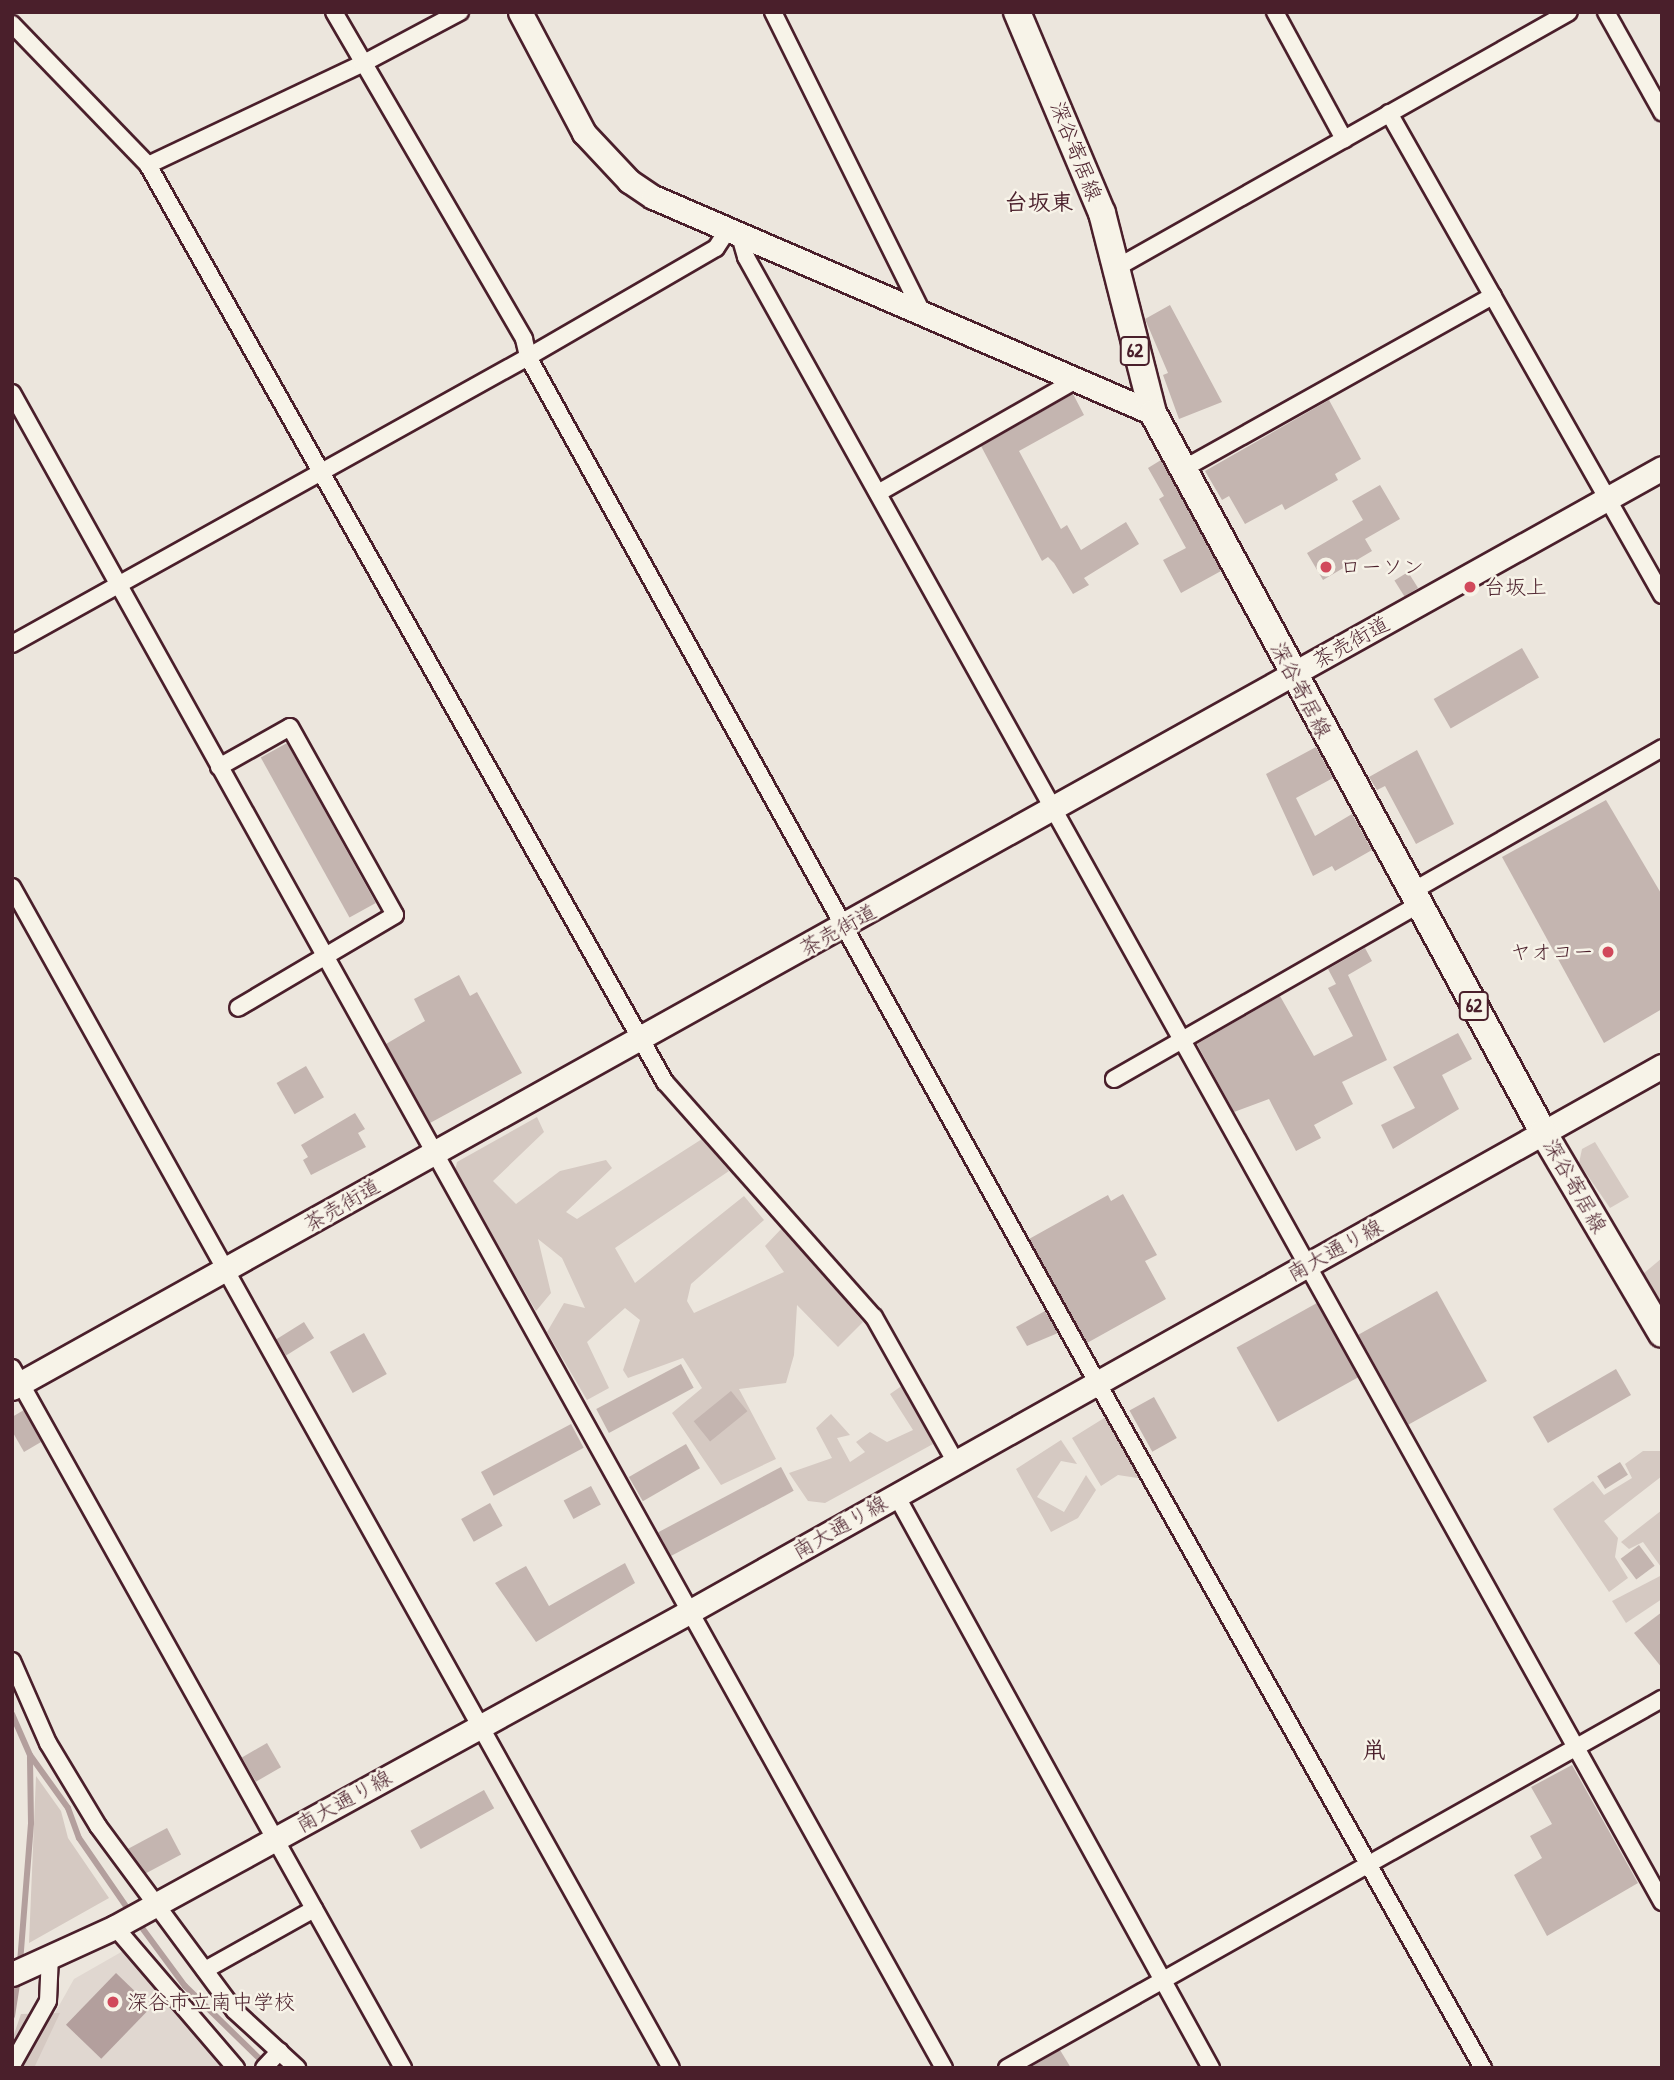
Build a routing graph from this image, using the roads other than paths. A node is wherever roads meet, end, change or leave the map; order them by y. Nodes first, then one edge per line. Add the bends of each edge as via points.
1 (334, 12) edge
2 (460, 12) edge
3 (520, 12) edge
4 (773, 12) edge
5 (1017, 12) edge
6 (1275, 12) edge
7 (1569, 12) edge
8 (1606, 12) edge
9 (12, 24) edge
10 (362, 64) junction
11 (1662, 112) edge
12 (1390, 113) junction
13 (1344, 139) junction
14 (148, 165) junction
15 (734, 234) junction
16 (1116, 268) junction
17 (1493, 296) junction
18 (922, 312) junction
19 (528, 358) junction
20 (1076, 380) junction
21 (12, 393) edge
22 (1153, 413) junction
23 (1662, 468) edge
24 (1183, 469) junction
25 (319, 474) junction
26 (878, 493) junction
27 (1607, 498) junction
28 (118, 585) junction
29 (1662, 595) edge
30 (12, 644) edge
31 (1292, 675) junction
32 (1662, 748) edge
33 (219, 767) junction
34 (1054, 809) junction
35 (12, 887) edge
36 (1414, 898) junction
37 (846, 925) junction
38 (325, 958) junction
39 (239, 1008) dead end
40 (1180, 1039) junction
41 (639, 1040) junction
42 (1662, 1066) edge
43 (1114, 1079) dead end
44 (1543, 1132) junction
45 (436, 1151) junction
46 (1306, 1267) junction
47 (226, 1272) junction
48 (1662, 1334) edge
49 (15, 1380) edge
50 (1098, 1384) junction
51 (955, 1461) junction
52 (896, 1495) junction
53 (689, 1612) junction
54 (12, 1661) edge
55 (1662, 1699) edge
56 (482, 1725) junction
57 (1575, 1747) junction
58 (274, 1839) junction
59 (1371, 1866) junction
60 (1662, 1902) edge
61 (155, 1905) junction
62 (314, 1909) junction
63 (115, 1927) junction
64 (50, 1956) junction
65 (205, 1970) junction
66 (12, 1974) edge
67 (1161, 1980) junction
68 (279, 2051) junction
69 (12, 2065) edge
70 (236, 2068) edge
71 (264, 2068) edge
72 (297, 2068) edge
73 (403, 2068) edge
74 (671, 2068) edge
75 (944, 2068) edge
76 (1007, 2068) edge
77 (1210, 2068) edge
78 (1483, 2068) edge

1 - 10 street
2 - 10 street
3 - 15 street via 584,133 606,158 653,197
4 - 18 street
5 - 16 main road, 深谷寄居線 / 62 via 1090,180
6 - 13 street
7 - 12 street
8 - 11 street
9 - 14 street
10 - 14 street
10 - 19 street via 524,339
12 - 13 street
12 - 17 street
13 - 16 street
14 - 25 street
15 - 18 street
15 - 19 street
15 - 26 street
16 - 22 main road, 深谷寄居線 / 62
17 - 24 street
17 - 27 street
18 - 20 street
19 - 25 street
19 - 37 street
20 - 22 street
20 - 26 street
21 - 28 street
22 - 24 main road, 深谷寄居線 / 62
23 - 27 street, 茶売街道
24 - 31 main road, 深谷寄居線 / 62
25 - 28 street
25 - 41 street
26 - 34 street
27 - 29 street
27 - 31 street, 茶売街道
28 - 30 street
28 - 33 street
31 - 34 street, 茶売街道
31 - 36 main road, 深谷寄居線 / 62
32 - 36 street
33 - 38 street
33 - 38 street via 290,727 395,915
34 - 37 street, 茶売街道
34 - 40 street
35 - 47 street
36 - 40 street
36 - 44 main road, 深谷寄居線 / 62
37 - 41 street, 茶売街道
37 - 50 street
38 - 39 street
38 - 45 street
40 - 43 street
40 - 46 street
41 - 45 street, 茶売街道
41 - 51 street via 665,1082 874,1317
42 - 44 street, 南大通り線
44 - 46 street, 南大通り線
44 - 48 main road, 深谷寄居線 / 62
45 - 47 street, 茶売街道
45 - 53 street
46 - 50 street, 南大通り線
46 - 57 street
47 - 49 street, 茶売街道
47 - 56 street
49 - 58 street
50 - 51 street, 南大通り線
50 - 59 street
51 - 52 street, 南大通り線
52 - 53 street, 南大通り線
52 - 67 street
53 - 56 street, 南大通り線
53 - 75 street
54 - 61 street via 48,1743 98,1826
55 - 57 street
56 - 58 street, 南大通り線
56 - 74 street
57 - 59 street
57 - 60 street
58 - 61 street, 南大通り線
58 - 62 street
59 - 67 street
59 - 78 street
61 - 63 street, 南大通り線
61 - 65 street
62 - 65 street
62 - 73 street
63 - 64 street, 南大通り線
63 - 70 street
64 - 66 street, 南大通り線
64 - 69 street via 48,2001
65 - 68 street via 234,2010
67 - 76 street
67 - 77 street
68 - 71 street
68 - 72 street

